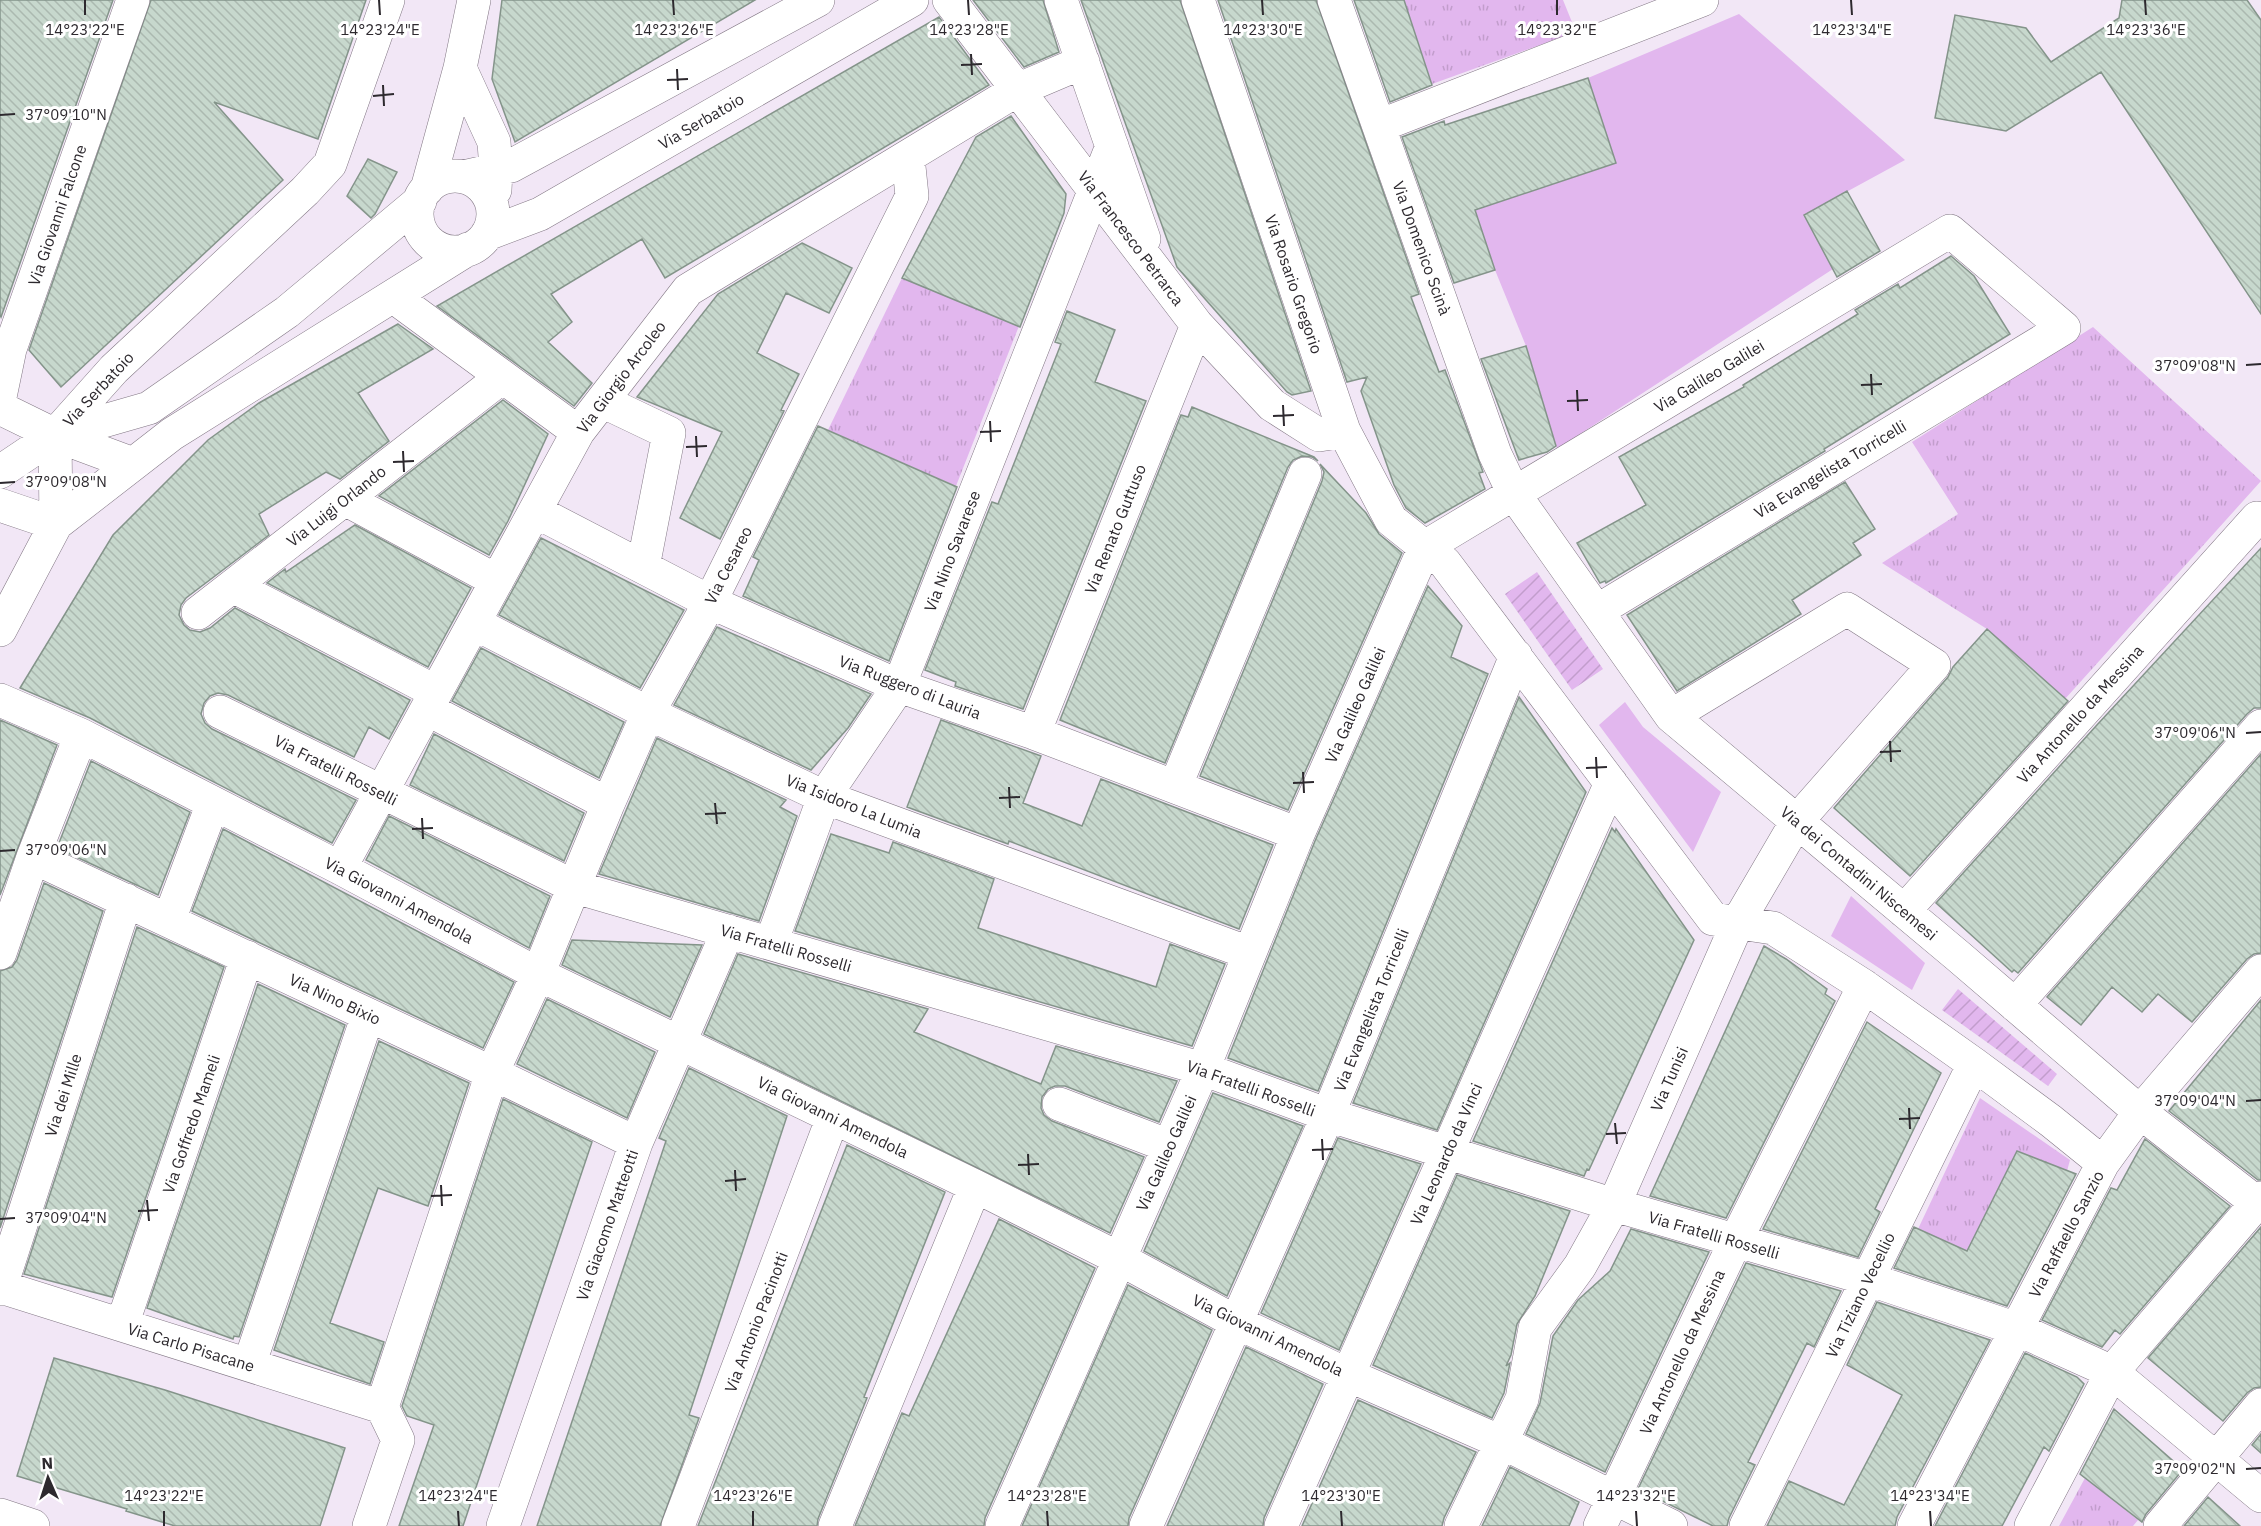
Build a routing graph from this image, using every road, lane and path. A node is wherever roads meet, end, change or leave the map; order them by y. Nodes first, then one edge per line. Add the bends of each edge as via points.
1 (133, 0) edge
2 (388, 0) edge
3 (474, 0) edge
4 (818, 0) edge
5 (912, 0) edge
6 (949, 0) edge
7 (1061, 0) edge
8 (1198, 0) edge
9 (1334, 0) edge
10 (1702, 0) edge
11 (1083, 62) junction
12 (460, 68) junction
13 (1017, 90) junction
14 (1379, 126) junction
15 (1112, 146) junction
16 (908, 158) junction
17 (496, 170) junction
18 (463, 177) junction
19 (1094, 189) junction
20 (423, 195) junction
21 (483, 232) junction
22 (1153, 266) junction
23 (394, 297) junction
24 (1197, 325) junction
25 (2064, 328) joint
26 (114, 369) junction
27 (502, 377) junction
28 (0, 397) edge
29 (602, 401) junction
30 (0, 408) edge
31 (149, 408) junction
32 (1344, 430) junction
33 (578, 432) junction
34 (172, 434) junction
35 (55, 435) junction
36 (134, 464) junction
37 (0, 472) edge
38 (1305, 474) dead end
39 (1514, 494) junction
40 (345, 499) junction
41 (0, 505) edge
42 (535, 511) junction
43 (2257, 518) dead end
44 (56, 524) junction
45 (1425, 548) junction
46 (643, 567) junction
47 (497, 581) junction
48 (233, 586) junction
49 (710, 602) junction
50 (1597, 611) junction
51 (198, 613) dead end
52 (474, 623) junction
53 (0, 630) edge
54 (1516, 656) junction
55 (899, 686) junction
56 (0, 700) edge
57 (432, 700) junction
58 (220, 712) dead end
59 (648, 713) junction
60 (1671, 716) junction
61 (2261, 726) edge
62 (1034, 734) junction
63 (81, 735) junction
64 (1611, 783) junction
65 (1175, 787) junction
66 (381, 793) junction
67 (824, 797) junction
68 (213, 803) junction
69 (608, 804) junction
70 (1797, 821) junction
71 (1298, 834) junction
72 (33, 857) junction
73 (340, 868) junction
74 (575, 887) junction
75 (126, 900) junction
76 (1904, 911) junction
77 (169, 920) junction
78 (1738, 922) junction
79 (728, 931) junction
80 (771, 943) junction
81 (0, 952) edge
82 (1249, 952) junction
83 (247, 957) junction
84 (2261, 971) edge
85 (538, 974) junction
86 (1864, 986) junction
87 (2015, 1005) junction
88 (368, 1015) junction
89 (678, 1043) junction
90 (1974, 1064) junction
91 (1203, 1069) junction
92 (492, 1073) junction
93 (1059, 1104) dead end
94 (2140, 1112) junction
95 (1328, 1115) junction
96 (833, 1117) junction
97 (636, 1143) junction
98 (1169, 1146) junction
99 (1447, 1151) junction
100 (2103, 1163) junction
101 (975, 1186) junction
102 (2259, 1201) edge
103 (1614, 1205) junction
104 (1735, 1242) junction
105 (1119, 1259) junction
106 (1868, 1279) junction
107 (0, 1288) edge
108 (1236, 1322) junction
109 (123, 1325) junction
110 (2017, 1329) junction
111 (249, 1365) junction
112 (2112, 1372) junction
113 (1348, 1375) junction
114 (2261, 1405) edge
115 (382, 1407) junction
116 (1501, 1442) junction
117 (2216, 1457) junction
118 (2261, 1496) edge
119 (1613, 1497) junction
120 (0, 1515) edge
121 (33, 1526) edge
122 (369, 1526) edge
123 (503, 1526) edge
124 (678, 1526) edge
125 (835, 1526) edge
126 (1002, 1526) edge
127 (1146, 1526) edge
128 (1281, 1526) edge
129 (1461, 1526) edge
130 (1600, 1526) edge
131 (1671, 1526) edge
132 (1746, 1526) edge
133 (1914, 1526) edge
134 (2031, 1526) edge
135 (2160, 1526) edge

1 - 28 street, Via Giovanni Falcone via 10,349
2 - 26 street, Via Serbatoio via 330,164
3 - 12 street
4 - 17 street via 511,166
5 - 21 street, Via Serbatoio via 540,214
6 - 13 street, Via Francesco Petrarca
7 - 11 street
8 - 32 street, Via Rosario Gregorio
9 - 14 street, Via Domenico Scinà
10 - 14 street
11 - 13 street, Via Giorgio Arcoleo
11 - 15 street
12 - 17 street via 494,142
12 - 20 street
13 - 16 street, Via Giorgio Arcoleo
13 - 19 street, Via Francesco Petrarca
14 - 39 street, Via Domenico Scinà via 1496,454
15 - 19 street, Via Nino Savarese
15 - 22 street
16 - 29 street, Via Giorgio Arcoleo via 688,290
16 - 49 street, Via Cesareo via 912,196
17 - 18 street
17 - 21 street
18 - 20 street, Via Serbatoio via 438,180
18 - 21 street via 474,181 491,199
19 - 22 street, Via Francesco Petrarca
19 - 55 street, Via Nino Savarese
20 - 21 street via 417,216 421,231 431,243 457,252
20 - 31 street, Via Serbatoio via 287,312
21 - 23 street, Via Serbatoio
22 - 24 street, Via Francesco Petrarca
23 - 27 street
23 - 34 street, Via Serbatoio
24 - 32 street, Via Francesco Petrarca via 1272,405 1319,435
24 - 62 street, Via Renato Guttuso
25 - 39 street, Via Galileo Galilei via 1950,231
25 - 50 street, Via Evangelista Torricelli
26 - 31 street
26 - 35 street, Via Serbatoio
27 - 33 street
27 - 40 street, Via Luigi Orlando
29 - 33 street, Via Giorgio Arcoleo
29 - 46 street via 669,433
30 - 35 street
31 - 34 street
31 - 35 street, Via Serbatoio
32 - 45 street, Via Rosario Gregorio via 1391,520
33 - 42 street, Via Giorgio Arcoleo
34 - 36 street, Via Serbatoio
35 - 36 street
35 - 37 street
35 - 44 street
36 - 44 street, Via Serbatoio
38 - 65 street
39 - 45 street, Via Galileo Galilei
39 - 50 street, Via dei Contadini Niscemesi
40 - 47 street
40 - 48 street, Via Luigi Orlando
41 - 44 street
42 - 46 street, Via Ruggero di Lauria
42 - 47 street, Via Giorgio Arcoleo
43 - 76 street, Via Antonello da Messina
44 - 53 street
45 - 54 street via 1445,563
45 - 71 street, Via Galileo Galilei
46 - 49 street, Via Ruggero di Lauria
47 - 52 street, Via Giorgio Arcoleo
48 - 51 street, Via Luigi Orlando
48 - 57 street
49 - 55 street, Via Ruggero di Lauria
49 - 59 street, Via Cesareo
50 - 60 street, Via dei Contadini Niscemesi
52 - 57 street, Via Giorgio Arcoleo
52 - 59 street, Via Isidoro La Lumia
54 - 64 street
54 - 95 street, Via Evangelista Torricelli
55 - 62 street, Via Ruggero di Lauria
55 - 67 street, Via Nino Savarese
56 - 63 street, Via Giovanni Amendola
57 - 66 street, Via Giorgio Arcoleo
57 - 69 street
58 - 66 street, Via Fratelli Rosselli
59 - 67 street, Via Isidoro La Lumia
59 - 69 street, Via Cesareo
60 - 70 street, Via dei Contadini Niscemesi
60 - 70 street, Via Tunisi via 1848,609 1934,665
61 - 87 street
62 - 65 street, Via Ruggero di Lauria
63 - 68 street, Via Giovanni Amendola
63 - 72 street
64 - 78 street via 1713,919
64 - 99 street, Via Leonardo da Vinci
65 - 71 street, Via Ruggero di Lauria
66 - 73 street, Via Giorgio Arcoleo
66 - 74 street, Via Fratelli Rosselli
67 - 80 street, Via Nino Savarese
67 - 82 street, Via Isidoro La Lumia
68 - 73 street, Via Giovanni Amendola
68 - 77 street
69 - 74 street, Via Cesareo
70 - 76 street, Via dei Contadini Niscemesi
70 - 78 street, Via Tunisi
71 - 82 street, Via Galileo Galilei
72 - 75 street, Via Nino Bixio
72 - 81 street
73 - 85 street, Via Giovanni Amendola
74 - 79 street, Via Fratelli Rosselli
74 - 85 street, Via Cesareo
75 - 77 street, Via Nino Bixio
75 - 107 street, Via dei Mille
76 - 87 street, Via dei Contadini Niscemesi
77 - 83 street, Via Nino Bixio
78 - 86 street via 1773,928
78 - 103 street, Via Tunisi
79 - 80 street, Via Fratelli Rosselli
79 - 89 street, Via Giacomo Matteotti
80 - 91 street, Via Fratelli Rosselli
82 - 91 street, Via Galileo Galilei
83 - 88 street, Via Nino Bixio
83 - 109 street, Via Goffredo Mameli
84 - 94 street, Via Raffaello Sanzio
85 - 89 street, Via Giovanni Amendola
85 - 92 street, Via Cesareo
86 - 90 street
86 - 104 street, Via Antonello da Messina
87 - 94 street, Via dei Contadini Niscemesi
88 - 92 street, Via Nino Bixio
88 - 111 street
89 - 96 street, Via Giovanni Amendola
89 - 97 street, Via Giacomo Matteotti
90 - 100 street
90 - 106 street, Via Tiziano Vecellio
91 - 95 street, Via Fratelli Rosselli
91 - 98 street, Via Galileo Galilei
92 - 97 street, Via Nino Bixio
92 - 115 street, Via Cesareo
93 - 98 street
94 - 100 street, Via Raffaello Sanzio
94 - 102 street, Via dei Contadini Niscemesi
95 - 99 street, Via Fratelli Rosselli
95 - 108 street, Via Evangelista Torricelli
96 - 101 street, Via Giovanni Amendola
96 - 124 street, Via Antonio Pacinotti
97 - 123 street, Via Giacomo Matteotti
98 - 105 street, Via Galileo Galilei
99 - 103 street, Via Fratelli Rosselli
99 - 113 street, Via Leonardo da Vinci
100 - 110 street, Via Raffaello Sanzio
101 - 105 street, Via Giovanni Amendola
101 - 125 street
102 - 112 street
103 - 104 street, Via Fratelli Rosselli
103 - 116 street, Via Tunisi via 1580,1266 1535,1328 1522,1399
104 - 106 street, Via Fratelli Rosselli
104 - 119 street, Via Antonello da Messina
105 - 108 street, Via Giovanni Amendola
105 - 126 street, Via Galileo Galilei
106 - 110 street, Via Fratelli Rosselli
106 - 132 street, Via Tiziano Vecellio
107 - 109 street, Via Carlo Pisacane
108 - 113 street, Via Giovanni Amendola
108 - 127 street, Via Evangelista Torricelli
109 - 111 street, Via Carlo Pisacane
110 - 112 street, Via Fratelli Rosselli
110 - 133 street, Via Raffaello Sanzio
111 - 115 street, Via Carlo Pisacane
112 - 117 street, Via Fratelli Rosselli
112 - 134 street
113 - 116 street, Via Giovanni Amendola
113 - 128 street, Via Leonardo da Vinci
114 - 117 street
115 - 122 street via 398,1440
116 - 119 street, Via Giovanni Amendola
116 - 129 street, Via Tunisi
117 - 118 street, Via Fratelli Rosselli
117 - 135 street
119 - 130 street, Via Antonello da Messina
119 - 131 street, Via Giovanni Amendola
120 - 121 street

